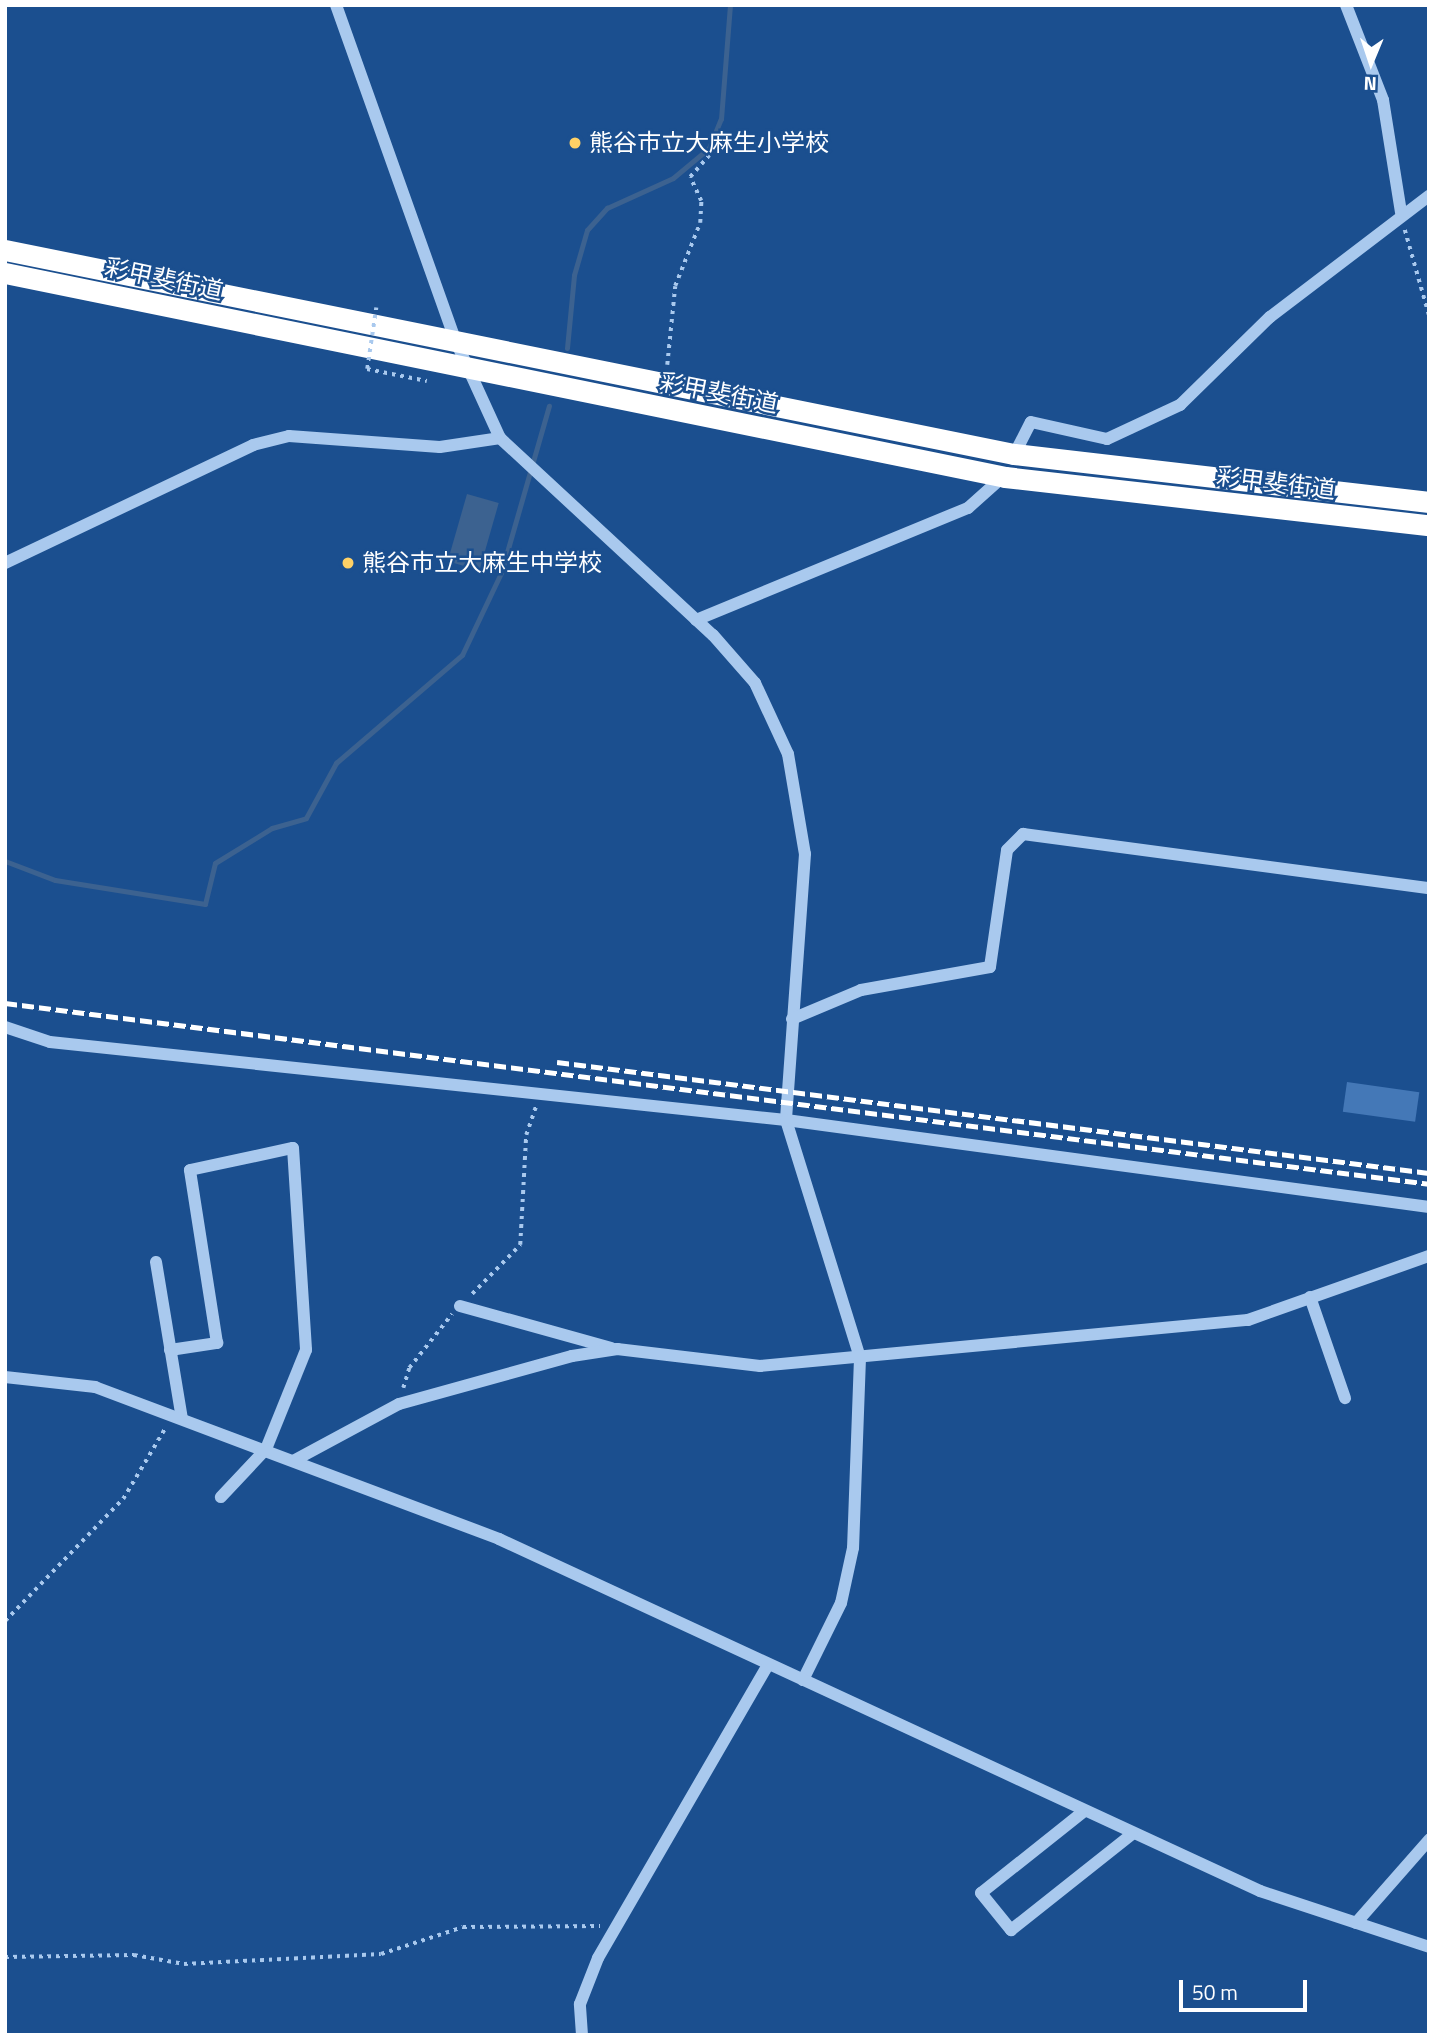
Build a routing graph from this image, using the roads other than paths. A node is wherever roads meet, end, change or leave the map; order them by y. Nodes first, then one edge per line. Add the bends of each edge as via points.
1 (336, 5) edge
2 (1346, 5) edge
3 (1429, 197) edge
4 (1401, 213) junction
5 (5, 250) edge
6 (5, 273) edge
7 (457, 344) junction
8 (469, 369) junction
9 (500, 438) junction
10 (1014, 454) junction
11 (1005, 477) junction
12 (1429, 502) edge
13 (1429, 525) edge
14 (5, 563) edge
15 (696, 620) junction
16 (1429, 888) edge
17 (792, 1019) junction
18 (5, 1027) edge
19 (786, 1120) junction
20 (1429, 1207) edge
21 (1429, 1256) edge
22 (156, 1262) dead end
23 (1310, 1297) junction
24 (460, 1306) road end
25 (617, 1349) junction
26 (170, 1350) junction
27 (860, 1358) junction
28 (5, 1377) edge
29 (1345, 1398) dead end
30 (177, 1417) junction
31 (266, 1449) junction
32 (295, 1460) junction
33 (221, 1497) dead end
34 (768, 1665) junction
35 (803, 1680) junction
36 (1083, 1812) junction
37 (1132, 1834) junction
38 (1429, 1840) edge
39 (1356, 1923) junction
40 (1426, 1942) edge
41 (582, 2035) edge

1 - 7 street
2 - 4 street via 1383,100
3 - 4 street
4 - 10 street via 1270,317 1180,405 1107,439 1031,422
5 - 7 highway, 彩甲斐街道
6 - 8 highway, 彩甲斐街道
7 - 8 street
7 - 10 highway, 彩甲斐街道
8 - 9 street
8 - 11 highway, 彩甲斐街道
9 - 14 street via 440,447 289,436 253,445
9 - 15 street via 540,481
10 - 11 street
10 - 12 highway, 彩甲斐街道
11 - 13 highway, 彩甲斐街道
11 - 15 street via 968,508
15 - 17 street via 755,682 799,796 805,854
16 - 17 street via 1023,834 1007,850 990,967 861,990
17 - 19 street
18 - 19 street via 50,1042
19 - 20 street
19 - 27 street
21 - 23 street
22 - 26 street
23 - 27 street via 1248,1320
23 - 29 street
24 - 25 street
25 - 27 street via 760,1366
25 - 32 street via 399,1404
26 - 30 street
26 - 31 street via 217,1343 190,1170 293,1148 306,1350
27 - 35 street via 853,1548 841,1603
28 - 30 street via 95,1387
30 - 31 street
31 - 32 street
31 - 33 street
32 - 34 street via 499,1539
34 - 35 street
34 - 41 street via 616,1926 580,2004
35 - 36 street
36 - 37 street
36 - 37 street via 981,1894 1012,1930
37 - 39 street via 1260,1891
38 - 39 street
39 - 40 street

